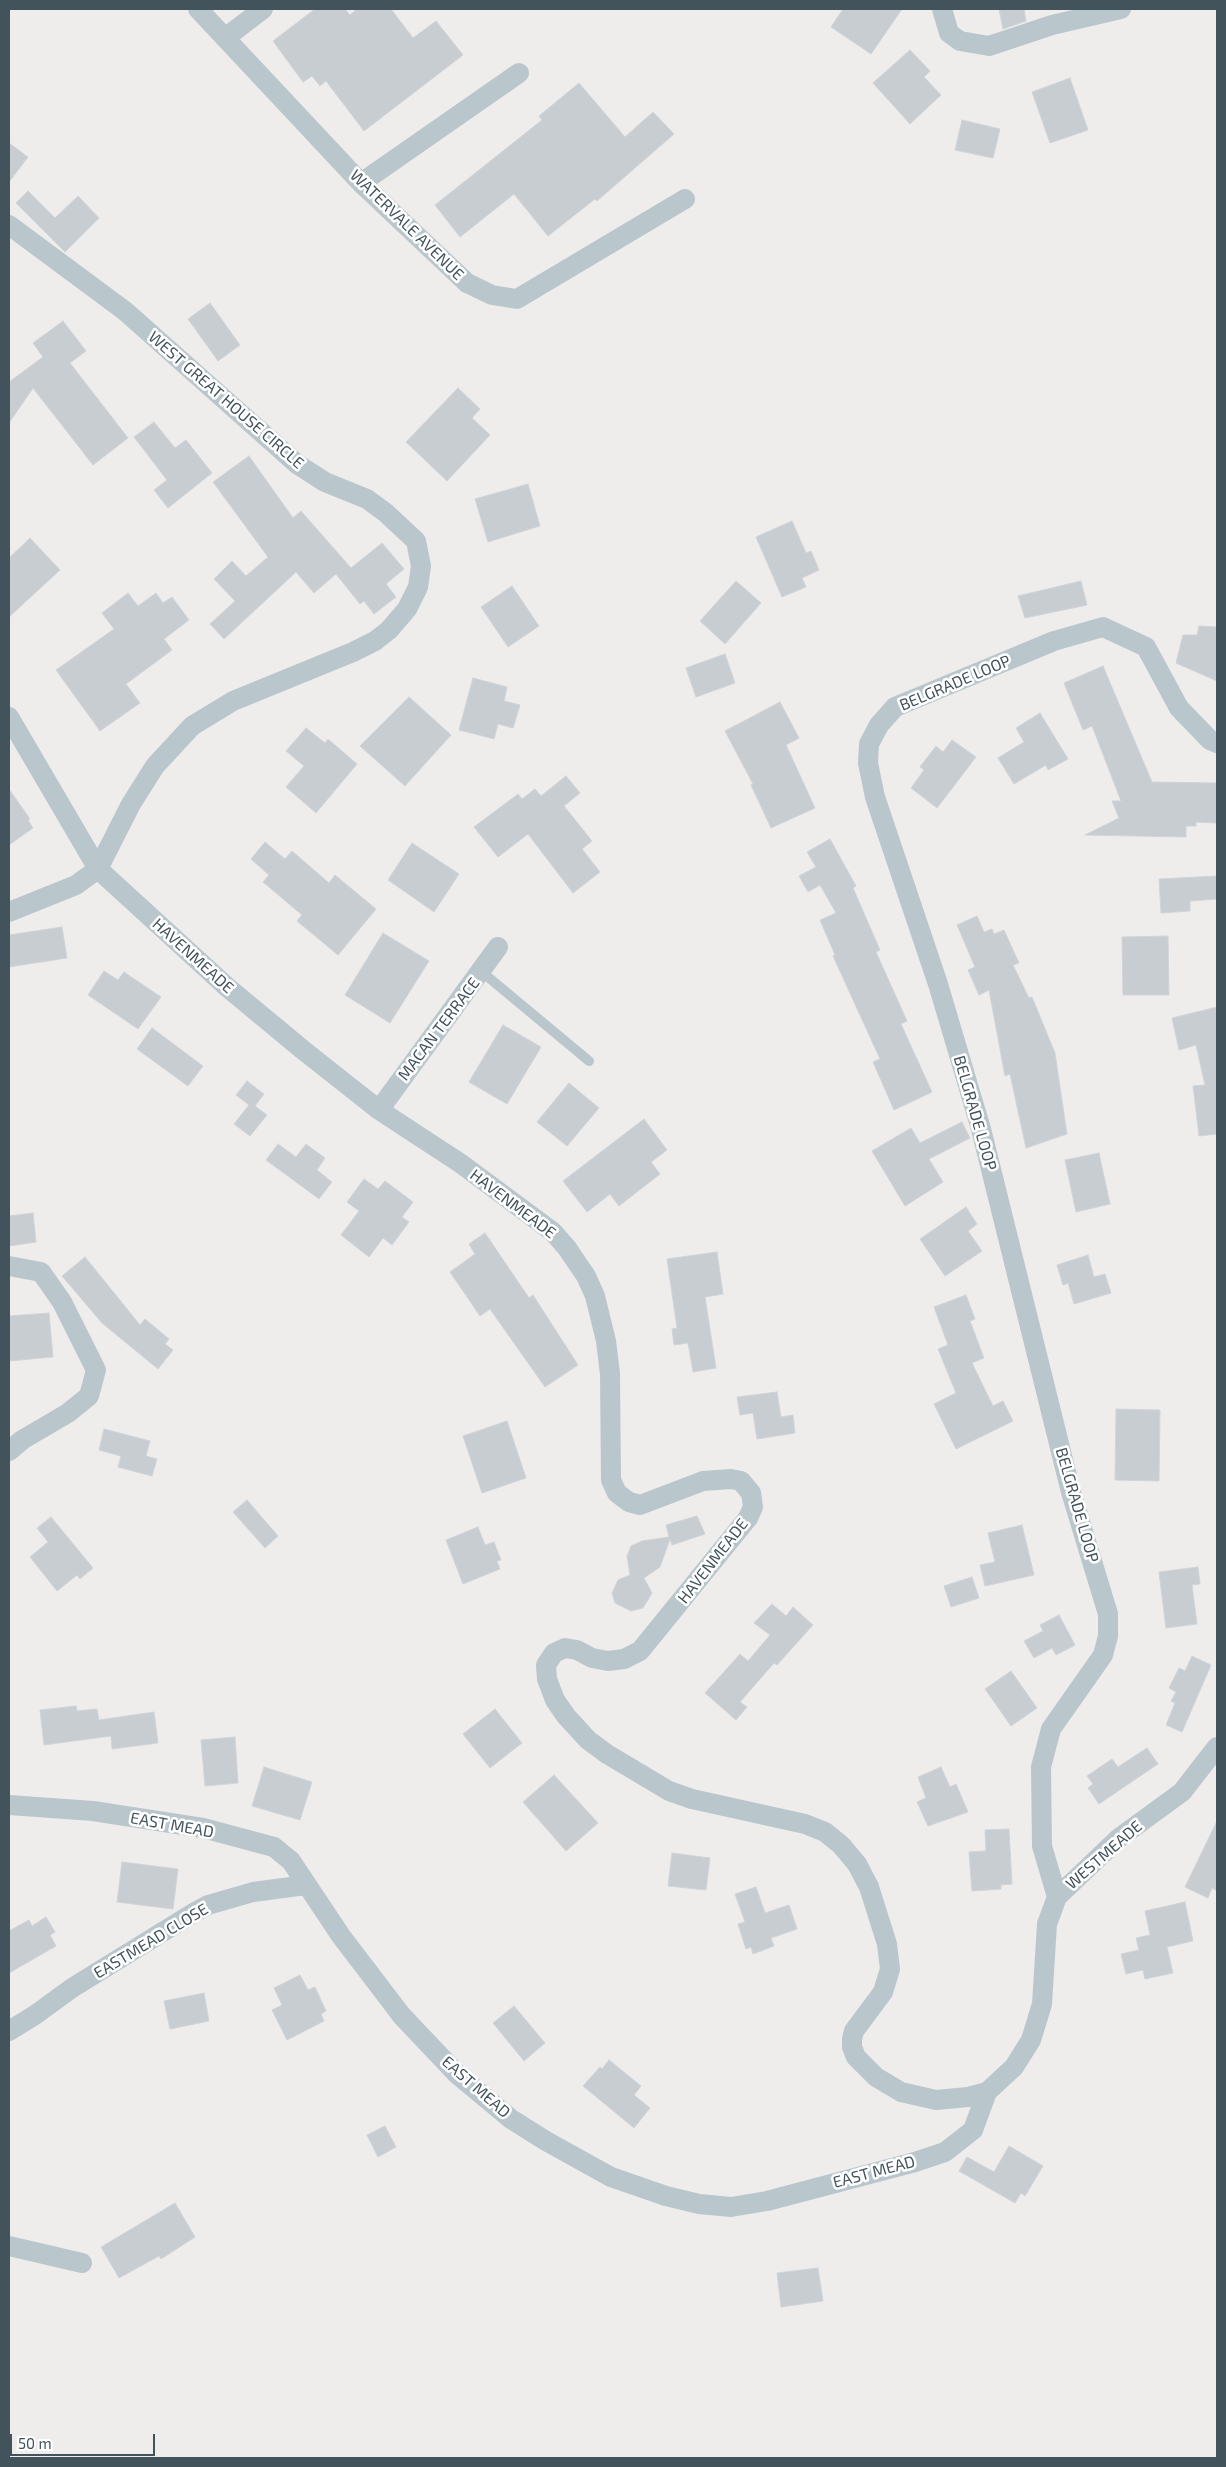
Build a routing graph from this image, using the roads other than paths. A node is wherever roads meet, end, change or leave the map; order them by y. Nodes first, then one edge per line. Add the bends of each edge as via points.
1 (198, 9) edge
2 (263, 9) edge
3 (942, 9) edge
4 (1120, 9) edge
5 (225, 38) junction
6 (518, 73) dead end
7 (361, 183) junction
8 (685, 199) dead end
9 (9, 225) edge
10 (9, 717) edge
11 (1217, 742) edge
12 (98, 869) junction
13 (9, 912) edge
14 (498, 947) dead end
15 (482, 972) junction
16 (589, 1061) dead end
17 (379, 1110) junction
18 (9, 1266) edge
19 (9, 1451) edge
20 (1217, 1747) edge
21 (9, 1805) edge
22 (306, 1885) junction
23 (1057, 1897) junction
24 (9, 2031) edge
25 (987, 2092) junction
26 (9, 2246) edge
27 (82, 2263) dead end

1 - 5 street, WATERVALE AVENUE
2 - 5 street
3 - 4 street via 950,33 960,41 989,46 1052,25
5 - 7 street, WATERVALE AVENUE
6 - 7 street
7 - 8 street, WATERVALE AVENUE via 468,283 492,295 517,299
9 - 12 street, WEST GREAT HOUSE CIRCLE via 125,311 297,464 386,513 416,540 420,554 418,587 407,609 398,622 375,641 318,668 272,683 233,701 192,726 155,766
10 - 12 street, HAVENMEADE
11 - 23 street, BELGRADE LOOP via 1210,740 1179,708 1146,647 1103,627 1054,641 895,707 879,725 869,744 868,763 875,797 938,984 981,1129 1071,1492 1108,1614 1108,1636 1103,1655 1051,1729 1041,1767 1042,1846
12 - 13 street via 76,885
12 - 17 street, HAVENMEADE via 227,987
14 - 15 street, MACAN TERRACE
15 - 16 lane
15 - 17 street, MACAN TERRACE
17 - 25 street, HAVENMEADE via 553,1232 586,1276 595,1296 606,1341 610,1374 611,1480 617,1493 640,1505 703,1482 731,1479 741,1481 751,1493 753,1507 748,1518 640,1651 624,1659 608,1661 565,1648 554,1654 546,1665 547,1679 555,1700 588,1740 669,1790 692,1799 805,1824 825,1832 842,1845 869,1887 887,1944 890,1969 883,1992 854,2031 852,2048 856,2056 876,2077 901,2092 936,2100
18 - 19 street via 41,1272 62,1302 96,1370 89,1396
20 - 23 street, WESTMEADE via 1182,1792 1120,1838
21 - 22 street, EAST MEAD via 93,1812 203,1828 241,1838 274,1847 291,1861
22 - 24 street, EASTMEAD CLOSE via 254,1892 195,1912
22 - 25 street, EAST MEAD via 402,2016 463,2080 511,2119 546,2141 611,2177 666,2196 732,2207 776,2199 915,2162 945,2152 973,2130
23 - 25 street, WESTMEADE via 1047,1924 1042,2004 1032,2040 1014,2067
26 - 27 street

